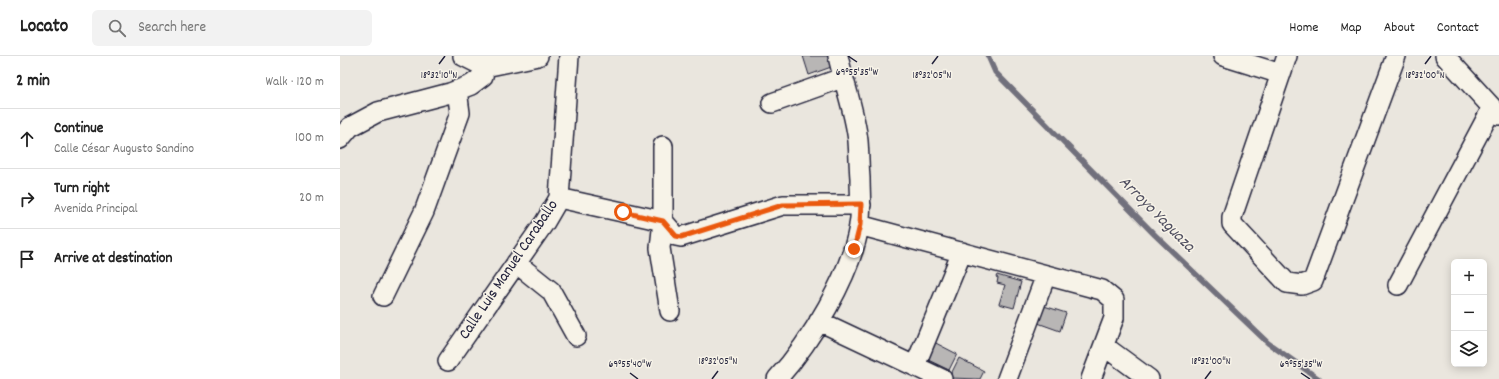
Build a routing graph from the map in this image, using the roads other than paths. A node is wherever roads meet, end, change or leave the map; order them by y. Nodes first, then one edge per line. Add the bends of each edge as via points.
1 (463, 56) edge
2 (538, 56) edge
3 (569, 56) edge
4 (838, 56) edge
5 (1223, 56) edge
6 (1287, 56) edge
7 (1396, 56) edge
8 (1445, 56) edge
9 (485, 67) junction
10 (1281, 74) junction
11 (842, 78) junction
12 (457, 90) junction
13 (772, 103) dead end
14 (1496, 111) edge
15 (340, 139) edge
16 (663, 146) dead end
17 (559, 198) junction
18 (861, 204) junction
19 (663, 221) junction
20 (860, 225) junction
21 (962, 252) junction
22 (516, 263) junction
23 (1046, 275) junction
24 (1398, 285) dead end
25 (383, 296) dead end
26 (670, 312) dead end
27 (819, 321) junction
28 (576, 336) dead end
29 (1104, 346) junction
30 (448, 361) dead end
31 (915, 366) junction
32 (777, 379) edge
33 (942, 379) edge
34 (1007, 379) edge
35 (1091, 379) edge
36 (1149, 379) edge

1 - 9 street
2 - 9 street
3 - 17 street, Calle Luis Manuel Caraballo
4 - 11 street
5 - 10 street
6 - 10 street
7 - 10 street via 1313,281 1302,285 1287,283 1232,224 1232,217
8 - 14 street
9 - 12 street via 483,76 471,85
11 - 13 street
11 - 18 street via 858,140
12 - 15 street via 378,112 350,127
12 - 25 street via 460,113 424,212
14 - 24 street
16 - 19 street
17 - 19 street
17 - 22 street, Calle Luis Manuel Caraballo
18 - 19 street via 783,205 681,237 676,236
18 - 20 street
19 - 26 street via 660,248
20 - 21 street
20 - 27 street via 852,255
21 - 23 street
21 - 31 street
22 - 28 street via 551,291
22 - 30 street, Calle Luis Manuel Caraballo
23 - 29 street via 1102,290 1114,300 1114,318
23 - 34 street
27 - 31 street
27 - 32 street
29 - 35 street
29 - 36 street
31 - 33 street

